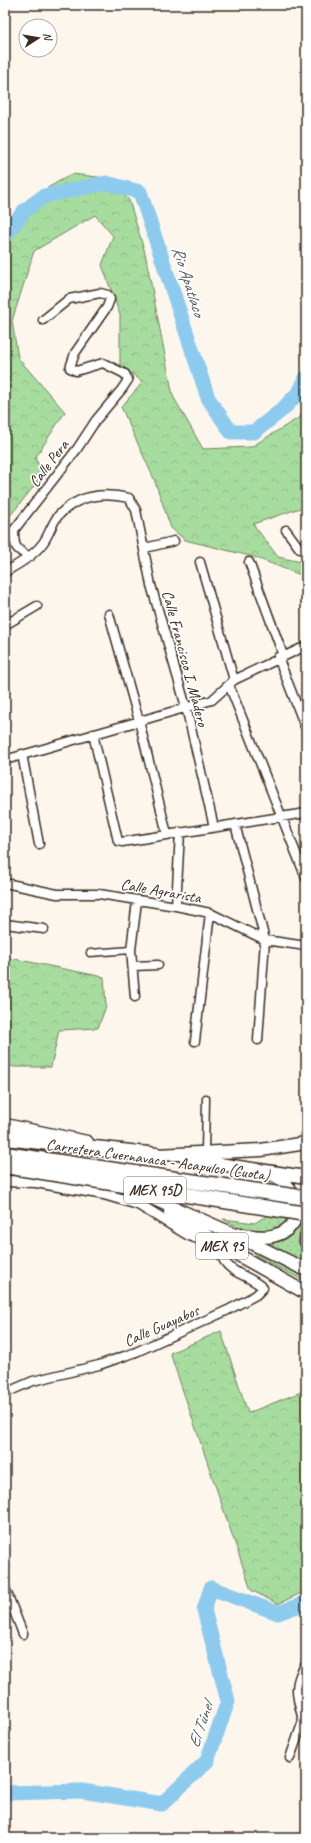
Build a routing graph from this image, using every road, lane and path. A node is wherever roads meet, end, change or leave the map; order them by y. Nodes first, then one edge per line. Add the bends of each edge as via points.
1 (43, 320) dead end
2 (286, 530) dead end
3 (174, 542) dead end
4 (145, 548) junction
5 (306, 552) edge
6 (30, 557) junction
7 (200, 562) dead end
8 (249, 562) dead end
9 (5, 572) edge
10 (37, 606) dead end
11 (110, 614) dead end
12 (5, 625) edge
13 (306, 646) edge
14 (281, 656) junction
15 (231, 683) junction
16 (186, 707) junction
17 (139, 720) junction
18 (306, 729) edge
19 (93, 734) junction
20 (22, 754) junction
21 (5, 760) edge
22 (306, 813) edge
23 (283, 816) junction
24 (235, 824) junction
25 (214, 827) junction
26 (180, 832) junction
27 (167, 834) junction
28 (39, 844) dead end
29 (306, 878) edge
30 (5, 883) edge
31 (137, 900) junction
32 (176, 906) junction
33 (210, 913) junction
34 (5, 924) edge
35 (44, 929) dead end
36 (265, 940) junction
37 (306, 946) edge
38 (132, 950) junction
39 (90, 953) dead end
40 (158, 965) dead end
41 (133, 966) junction
42 (135, 997) dead end
43 (258, 1040) dead end
44 (195, 1041) dead end
45 (206, 1098) dead end
46 (5, 1125) edge
47 (5, 1138) edge
48 (306, 1143) edge
49 (206, 1153) junction
50 (5, 1154) edge
51 (157, 1155) junction
52 (5, 1166) edge
53 (266, 1170) junction
54 (306, 1177) edge
55 (5, 1181) edge
56 (142, 1194) junction
57 (306, 1198) edge
58 (306, 1214) edge
59 (229, 1232) junction
60 (306, 1238) edge
61 (306, 1242) edge
62 (226, 1248) junction
63 (306, 1270) edge
64 (306, 1293) edge
65 (5, 1393) edge
66 (5, 1588) edge
67 (23, 1634) dead end
68 (306, 1664) edge
69 (306, 1712) edge
70 (303, 1720) junction
71 (290, 1758) dead end

1 - 6 street, Calle Pera via 69,298 100,293 108,296 110,299 107,307 75,353 70,368 76,371 103,363 125,374 128,380 14,530 14,544 18,550
2 - 5 street via 300,549
3 - 4 street
4 - 6 street, Calle Francisco I. Madero via 136,510 129,498 99,495 79,500 58,516 44,542
4 - 16 street, Calle Francisco I. Madero via 151,585
6 - 9 street
7 - 15 street
8 - 14 street
10 - 12 street
11 - 17 street
13 - 14 street
14 - 15 street
14 - 18 street
15 - 16 street via 212,700
15 - 23 street
16 - 17 street
16 - 25 street, Calle Francisco I. Madero
17 - 19 street
17 - 27 street
19 - 20 street
19 - 27 street via 118,840 122,842
20 - 21 street
20 - 28 street
22 - 23 street
23 - 24 street
23 - 29 street
24 - 25 street
24 - 36 street
25 - 26 street
26 - 27 street
26 - 32 street
30 - 31 street, Calle Agrarista via 57,894 99,894
31 - 32 street, Calle Agrarista
31 - 38 street
32 - 33 street, Calle Agrarista
33 - 36 street, Calle Agrarista
33 - 44 street
34 - 35 street
36 - 37 street, Calle Agrarista
36 - 43 street
38 - 39 street
38 - 41 street
40 - 41 street
41 - 42 street
45 - 49 street
46 - 51 main road
47 - 51 highway
48 - 49 main road via 261,1150
49 - 51 main road
50 - 57 highway, Carretera Cuernavaca - Acapulco (Cuota) / MEX 95D, bridge
51 - 53 main road
52 - 56 main road, MEX 95 via 66,1167 104,1177
52 - 58 highway, Carretera Cuernavaca - Acapulco (Cuota) / MEX 95D, bridge
53 - 54 main road
53 - 59 main road via 282,1181 295,1198 296,1217 291,1226 271,1236
55 - 62 street via 36,1182 104,1194 138,1204 189,1235
56 - 59 main road, MEX 95
56 - 62 main road, MEX 95
59 - 63 main road, MEX 95
60 - 61 main road
62 - 64 main road, MEX 95
62 - 65 street, Calle Guayabos via 223,1259 228,1267 262,1288 256,1295 136,1352 99,1365 33,1381
66 - 67 street
68 - 70 street via 298,1676 297,1695
69 - 70 street
70 - 71 street

